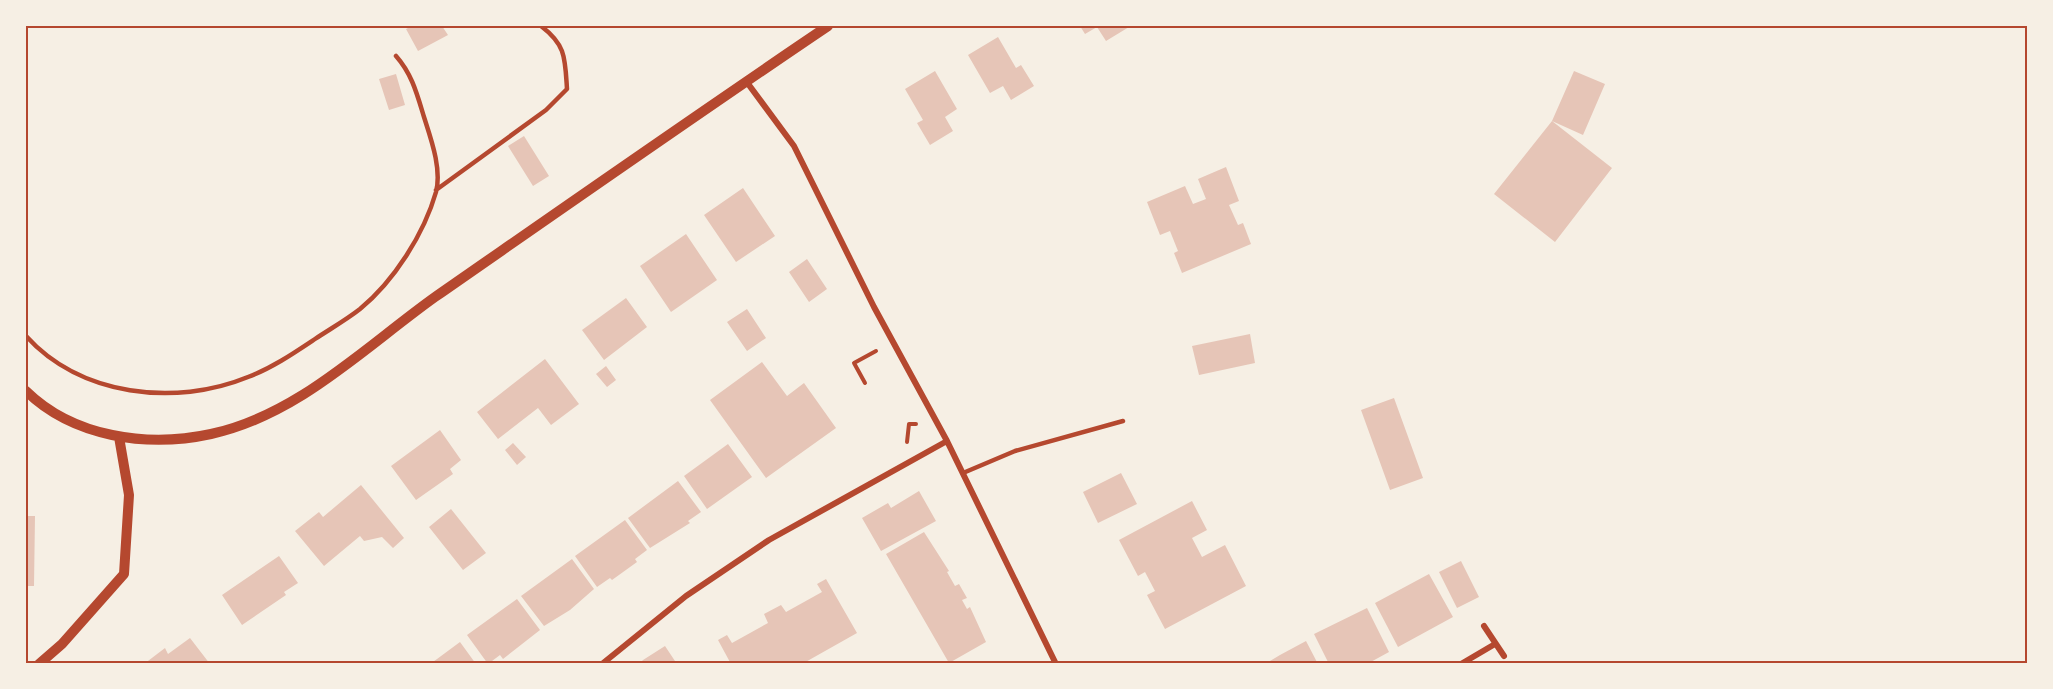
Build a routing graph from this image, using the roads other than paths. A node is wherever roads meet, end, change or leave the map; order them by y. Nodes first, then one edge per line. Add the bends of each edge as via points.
1 (541, 26) edge
2 (828, 26) edge
3 (396, 56) dead end
4 (746, 81) junction
5 (436, 190) junction
6 (26, 336) edge
7 (26, 391) edge
8 (1123, 421) dead end
9 (119, 437) junction
10 (947, 441) junction
11 (963, 473) junction
12 (1484, 626) dead end
13 (1495, 644) junction
14 (1504, 657) dead end
15 (39, 663) edge
16 (602, 663) edge
17 (1056, 663) edge
18 (1461, 663) edge

1 - 5 lane via 558,38 566,65 567,89 546,110
2 - 4 street
3 - 5 lane via 409,70 434,151
4 - 9 street via 419,309 321,385 268,413 212,434 156,441
4 - 10 street via 794,146
5 - 6 lane via 416,240 378,292 359,310 285,358 224,386 177,394 96,383 44,354
7 - 9 street via 41,406 66,419
8 - 11 lane via 1015,452
9 - 15 street via 129,495 124,574 62,644
10 - 11 street
10 - 16 street via 769,540 686,596
11 - 17 street
12 - 13 street
13 - 14 street
13 - 18 street

